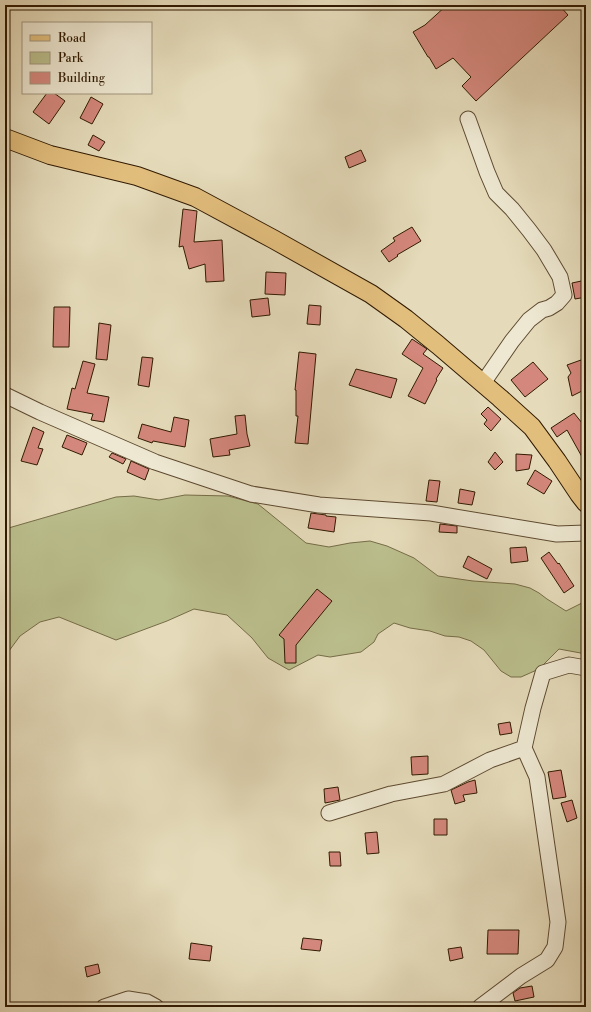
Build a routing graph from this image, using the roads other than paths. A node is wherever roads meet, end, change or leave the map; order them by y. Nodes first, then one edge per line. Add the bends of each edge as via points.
1 (468, 119) dead end
2 (5, 138) edge
3 (484, 383) junction
4 (5, 395) edge
5 (586, 503) edge
6 (586, 533) edge
7 (586, 668) edge
8 (524, 748) junction
9 (328, 813) dead end
10 (104, 1007) edge
11 (156, 1007) edge
12 (480, 1007) edge

1 - 3 street via 496,193 544,250 560,277 564,295 557,303 528,320
2 - 3 main road via 50,155 137,176 195,197 371,294 406,319
3 - 5 main road via 532,427
4 - 6 street via 155,462 252,494 319,505 431,513 557,534
7 - 8 street via 569,665 544,673
8 - 9 street via 490,760 444,784 391,794
8 - 12 street via 537,777 558,922 556,947 548,960 521,976
10 - 11 street via 128,999 147,1002

